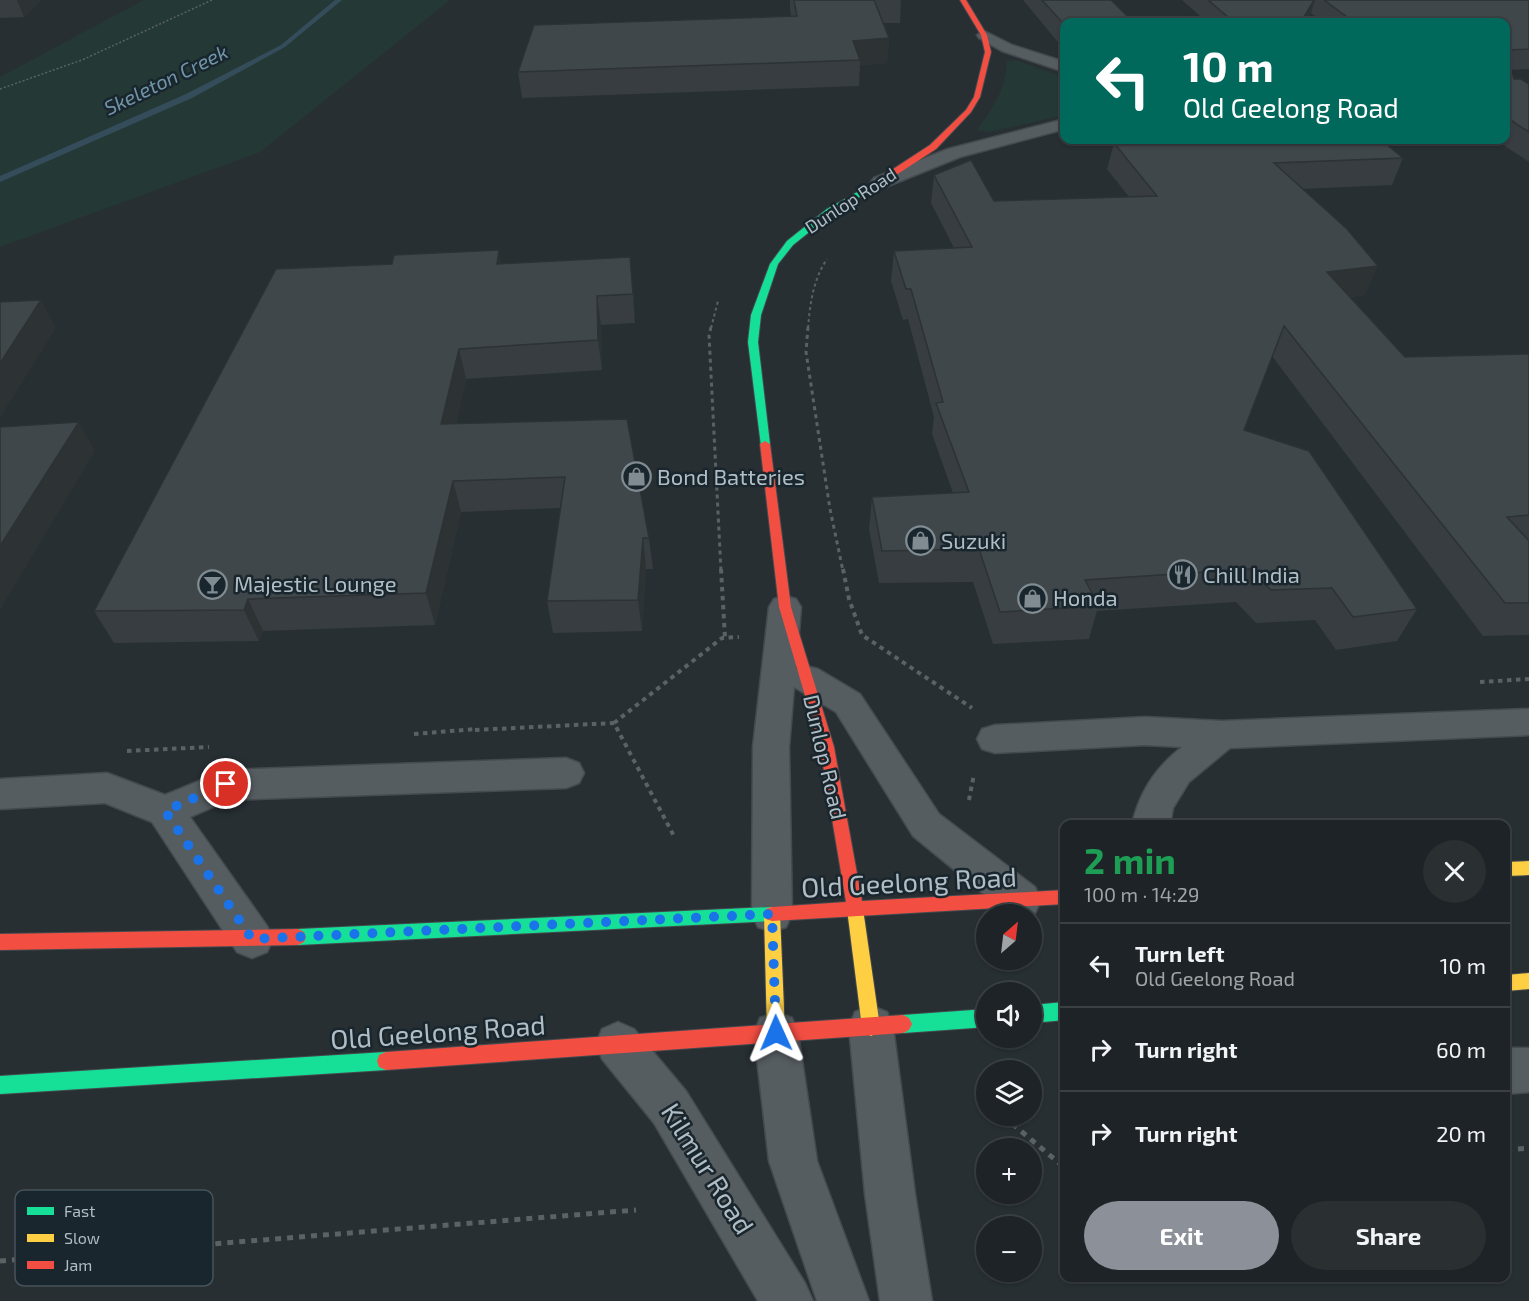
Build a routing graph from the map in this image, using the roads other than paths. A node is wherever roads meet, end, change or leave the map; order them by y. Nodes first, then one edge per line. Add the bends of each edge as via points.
1 (963, 0) edge
2 (984, 35) junction
3 (1060, 65) edge
4 (1060, 125) edge
5 (881, 182) junction
6 (783, 622) junction
7 (806, 678) junction
8 (1529, 722) edge
9 (1222, 735) junction
10 (996, 739) dead end
11 (566, 773) dead end
12 (0, 794) edge
13 (165, 811) junction
14 (1152, 820) edge
15 (1529, 868) edge
16 (1510, 869) edge
17 (1060, 897) edge
18 (1021, 900) junction
19 (855, 909) junction
20 (772, 914) junction
21 (252, 939) junction
22 (0, 942) edge
23 (1529, 981) edge
24 (1510, 983) edge
25 (976, 1019) edge
26 (872, 1026) junction
27 (776, 1033) junction
28 (618, 1044) junction
29 (1529, 1070) edge
30 (1510, 1071) edge
31 (0, 1085) edge
32 (788, 1301) edge
33 (843, 1301) edge
34 (906, 1301) edge

1 - 2 street, Dunlop Road
2 - 3 street via 1007,48
2 - 5 street, Dunlop Road via 988,52 984,75 969,111 933,147
4 - 5 street via 954,153
5 - 6 street, Dunlop Road via 809,225 781,252 756,315 753,342
6 - 7 street, Dunlop Road
6 - 20 street, Dunlop Road via 771,747
7 - 18 street via 848,703 926,825
7 - 19 street, Dunlop Road via 827,747
8 - 9 street
9 - 10 street via 1145,731
9 - 14 street via 1176,772 1155,806
11 - 13 street via 226,784
12 - 13 street via 107,788
13 - 21 street
15 - 16 street
17 - 18 street, Old Geelong Road
18 - 19 street, Old Geelong Road
19 - 20 street, Old Geelong Road
19 - 26 street, Dunlop Road
20 - 21 street, Old Geelong Road
20 - 27 street
21 - 22 street, Old Geelong Road
23 - 24 street
25 - 26 street, Old Geelong Road
26 - 27 street, Old Geelong Road
26 - 34 street
27 - 28 street, Old Geelong Road
27 - 33 street via 793,1161
28 - 31 street, Old Geelong Road
28 - 32 street, Kilmur Road via 670,1107
29 - 30 street

